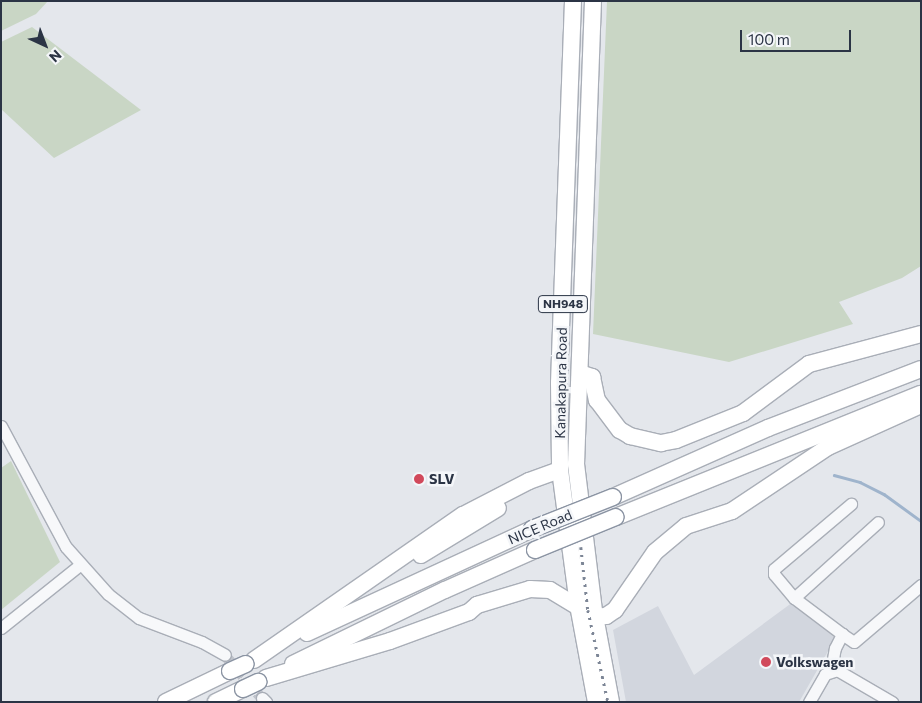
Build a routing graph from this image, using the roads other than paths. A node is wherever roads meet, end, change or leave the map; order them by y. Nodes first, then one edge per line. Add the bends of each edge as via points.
1 (573, 1) edge
2 (593, 1) edge
3 (582, 281) junction
4 (564, 282) junction
5 (921, 334) edge
6 (921, 369) edge
7 (580, 373) junction
8 (921, 394) edge
9 (921, 405) edge
10 (1, 426) edge
11 (560, 470) junction
12 (851, 504) dead end
13 (878, 522) dead end
14 (81, 564) junction
15 (921, 585) edge
16 (794, 598) junction
17 (578, 605) junction
18 (597, 625) junction
19 (1, 628) edge
20 (842, 634) junction
21 (225, 655) tunnel mouth
22 (250, 662) junction
23 (831, 670) junction
24 (262, 680) junction
25 (810, 701) edge
26 (166, 702) edge
27 (216, 702) edge
28 (596, 702) edge
29 (611, 702) edge
30 (892, 702) edge

1 - 4 highway, Kanakapura Road / NH948
2 - 3 highway, Kanakapura Road / NH948
3 - 4 highway
3 - 7 highway, Kanakapura Road / NH948
4 - 11 highway, Kanakapura Road / NH948 via 559,383
5 - 7 highway via 808,364 735,417 661,443 620,430 597,400 592,377
6 - 22 highway, NICE Road, bridge via 768,428 532,529
7 - 18 highway, Kanakapura Road / NH948 via 576,464
8 - 24 highway, NICE Road, bridge via 535,550 445,590
9 - 18 highway via 828,447 732,511 686,526 663,543 615,610
10 - 14 street via 66,547
11 - 17 highway, Kanakapura Road / NH948
11 - 22 highway via 529,481 463,515
12 - 16 street via 774,569 774,574
13 - 16 street
14 - 19 street
14 - 21 street via 118,604 140,618 202,642
15 - 20 street via 854,642
16 - 20 street
17 - 18 highway
17 - 24 highway via 566,596 544,589 530,589 477,605 469,612 324,663
17 - 28 highway, Kanakapura Road
18 - 29 highway, Kanakapura Road
20 - 23 street via 835,648
22 - 26 highway, NICE Road, bridge
23 - 25 street via 825,674
23 - 30 street via 837,670
24 - 27 highway, NICE Road, bridge

